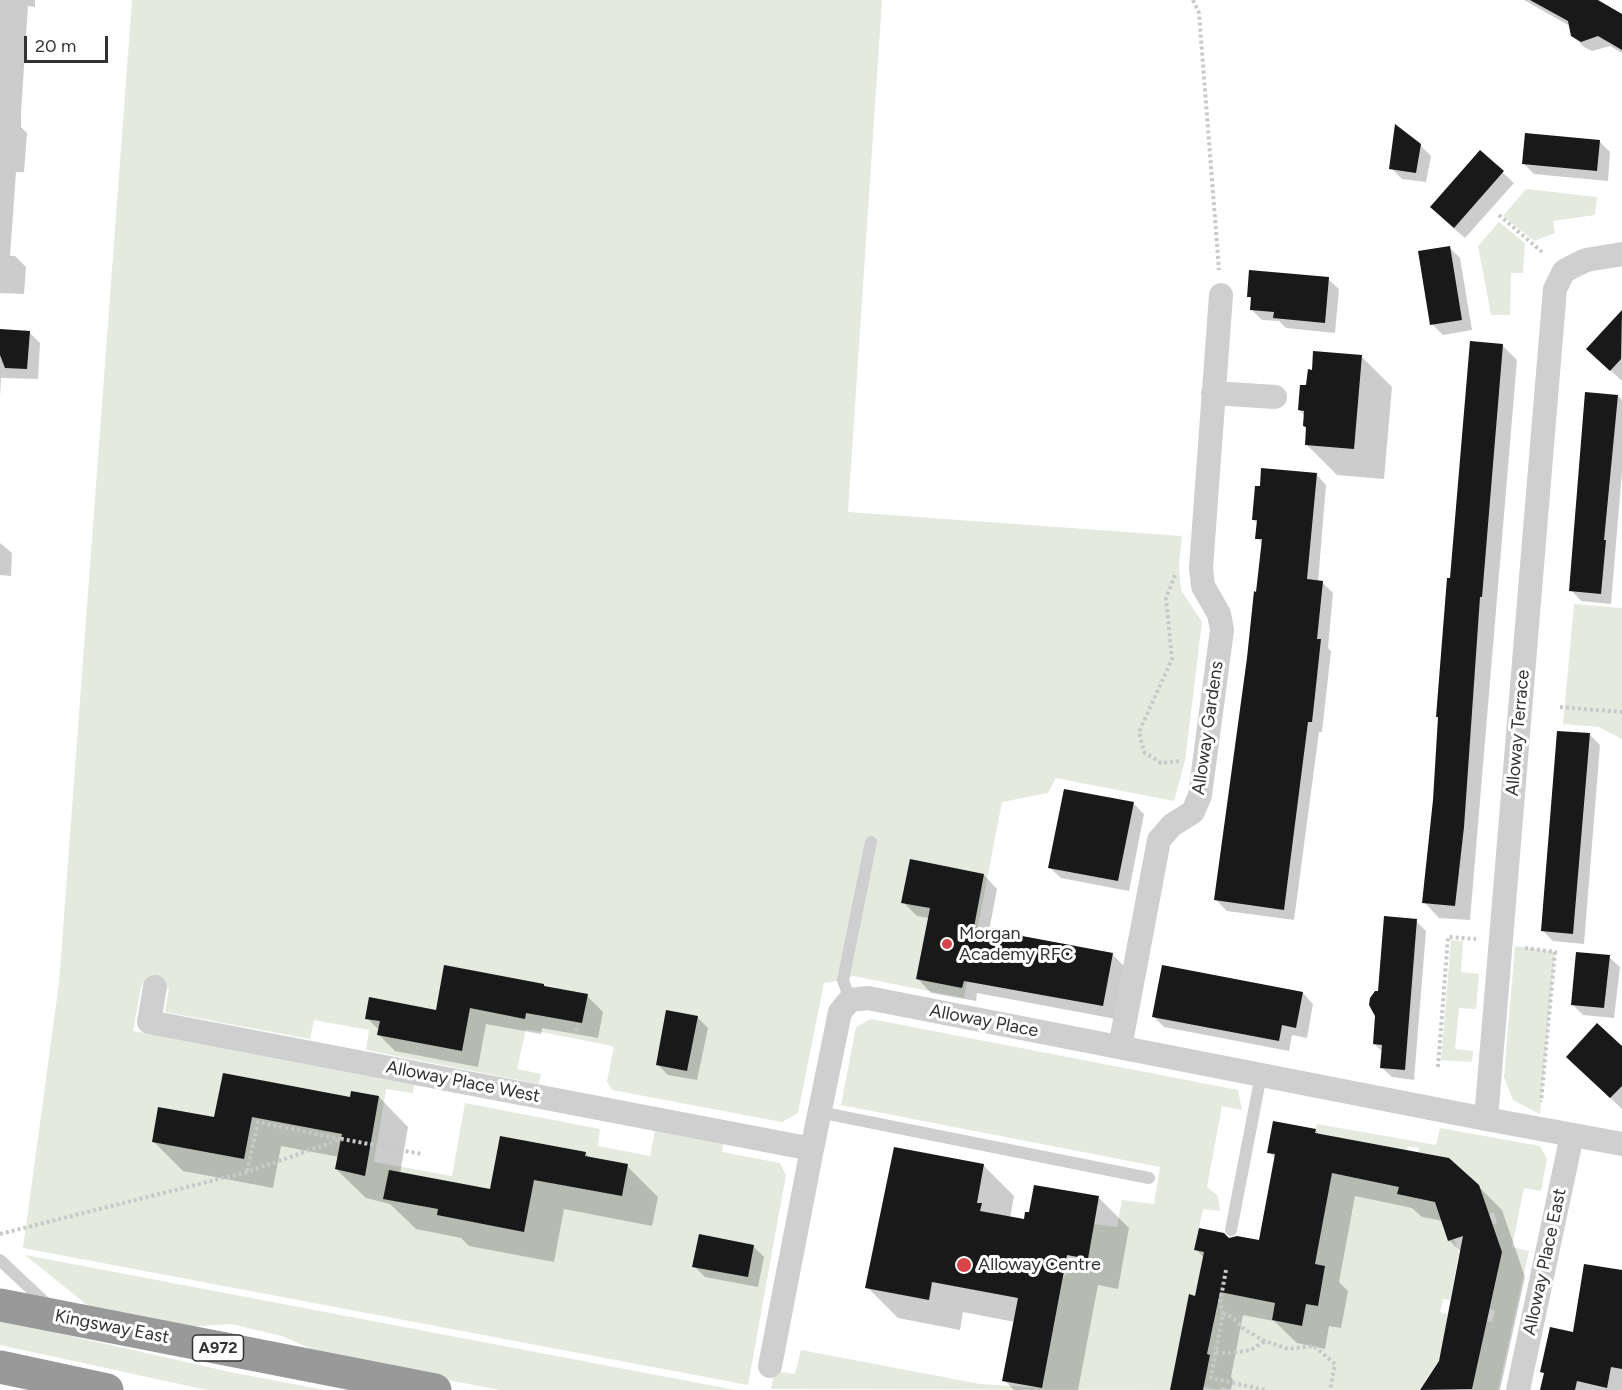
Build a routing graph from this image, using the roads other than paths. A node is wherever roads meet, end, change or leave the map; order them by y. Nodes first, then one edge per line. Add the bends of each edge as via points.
1 (1622, 254) edge
2 (1221, 295) road end
3 (1213, 393) junction
4 (1275, 397) dead end
5 (871, 842) dead end
6 (155, 987) dead end
7 (850, 1000) junction
8 (1120, 1047) junction
9 (1261, 1076) junction
10 (819, 1112) junction
11 (1486, 1119) junction
12 (1572, 1135) junction
13 (1622, 1144) edge
14 (812, 1149) junction
15 (1149, 1178) dead end
16 (1231, 1230) dead end
17 (0, 1260) edge
18 (0, 1305) edge
19 (62, 1318) junction
20 (770, 1366) dead end
21 (0, 1367) edge
22 (107, 1390) edge
23 (435, 1390) edge
24 (1518, 1390) edge

1 - 11 street, Alloway Terrace via 1586,260 1564,271 1555,289
2 - 3 street, Alloway Gardens
3 - 4 street
3 - 8 street, Alloway Gardens via 1201,568 1203,586 1220,614 1222,630 1200,795 1193,812 1172,825 1159,840
5 - 7 lane via 843,980
6 - 14 street, Alloway Place West via 149,1022
7 - 8 street, Alloway Place via 868,998
7 - 10 street via 840,1012
8 - 9 street, Alloway Place
9 - 11 street, Alloway Place
9 - 16 lane
10 - 14 street
10 - 15 lane
11 - 12 street
12 - 13 street
12 - 24 street, Alloway Place East
14 - 20 street
17 - 19 lane
18 - 19 highway, Kingsway East / A972
19 - 23 highway, Kingsway East / A972
21 - 22 highway

